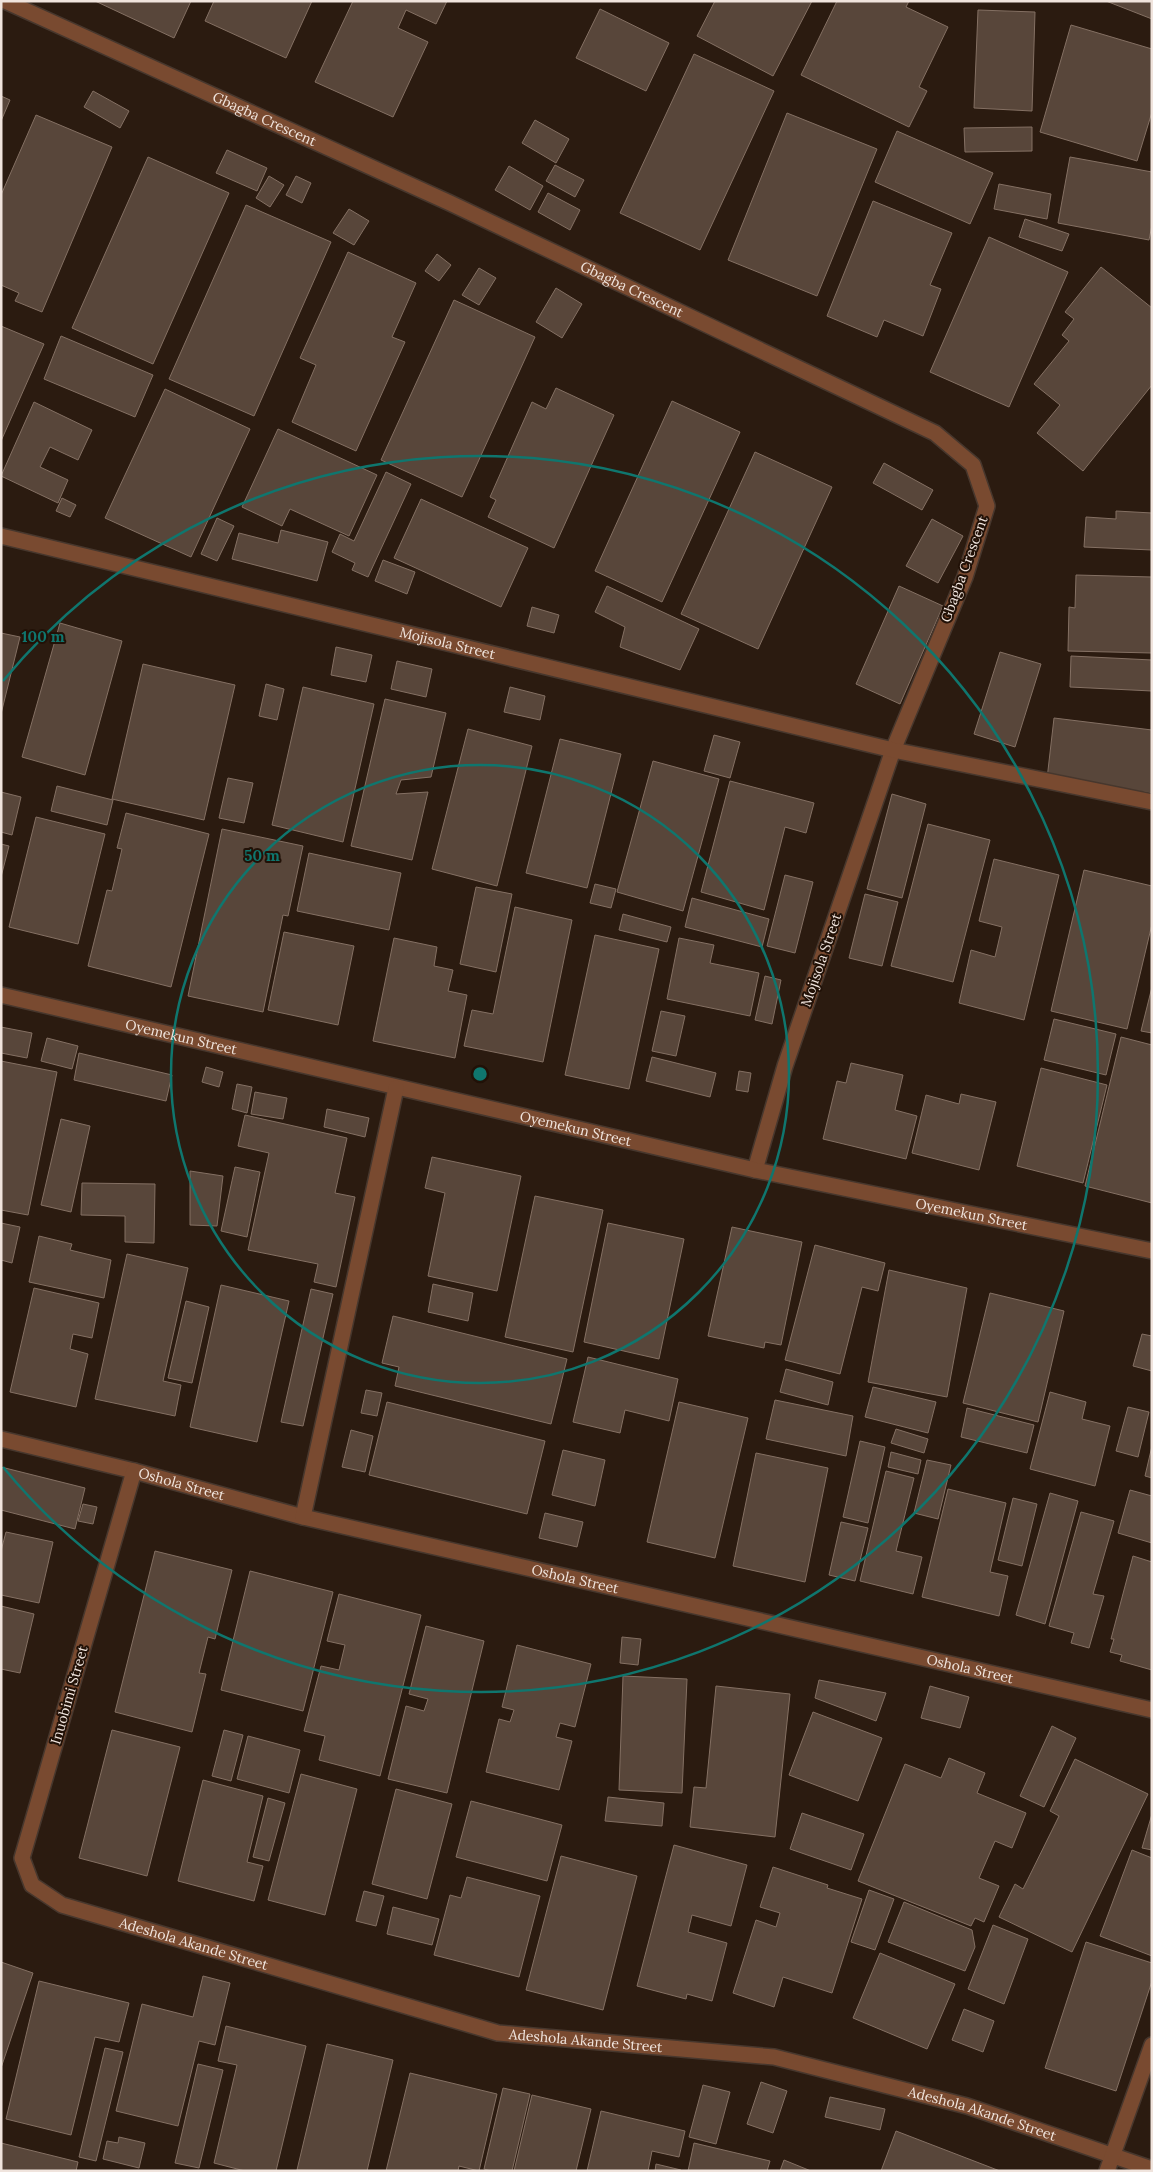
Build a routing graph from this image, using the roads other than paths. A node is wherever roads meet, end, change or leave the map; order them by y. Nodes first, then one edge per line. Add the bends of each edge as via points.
1 (5, 1) edge
2 (1, 536) edge
3 (893, 750) junction
4 (1152, 802) edge
5 (1, 995) edge
6 (396, 1088) junction
7 (755, 1170) junction
8 (1152, 1252) edge
9 (1, 1439) edge
10 (134, 1471) junction
11 (302, 1517) junction
12 (1152, 1710) edge
13 (62, 1905) joint
14 (1152, 2045) edge
15 (1112, 2156) junction
16 (1152, 2170) edge
17 (1107, 2171) edge

1 - 3 street, Gbagba Crescent via 450,203 935,433 965,458 973,465 987,506 964,577
2 - 3 street, Mojisola Street
3 - 4 street, Mojisola Street
3 - 7 street, Mojisola Street via 785,1066
5 - 6 street, Oyemekun Street
6 - 7 street, Oyemekun Street
6 - 11 street
7 - 8 street, Oyemekun Street
9 - 10 street, Oshola Street
10 - 11 street, Oshola Street
10 - 13 street, Inuobimi Street via 22,1858 32,1885
11 - 12 street, Oshola Street
13 - 15 street, Adeshola Akande Street via 498,2032 774,2057 967,2106
14 - 15 street
15 - 16 street, Adeshola Akande Street
15 - 17 street

